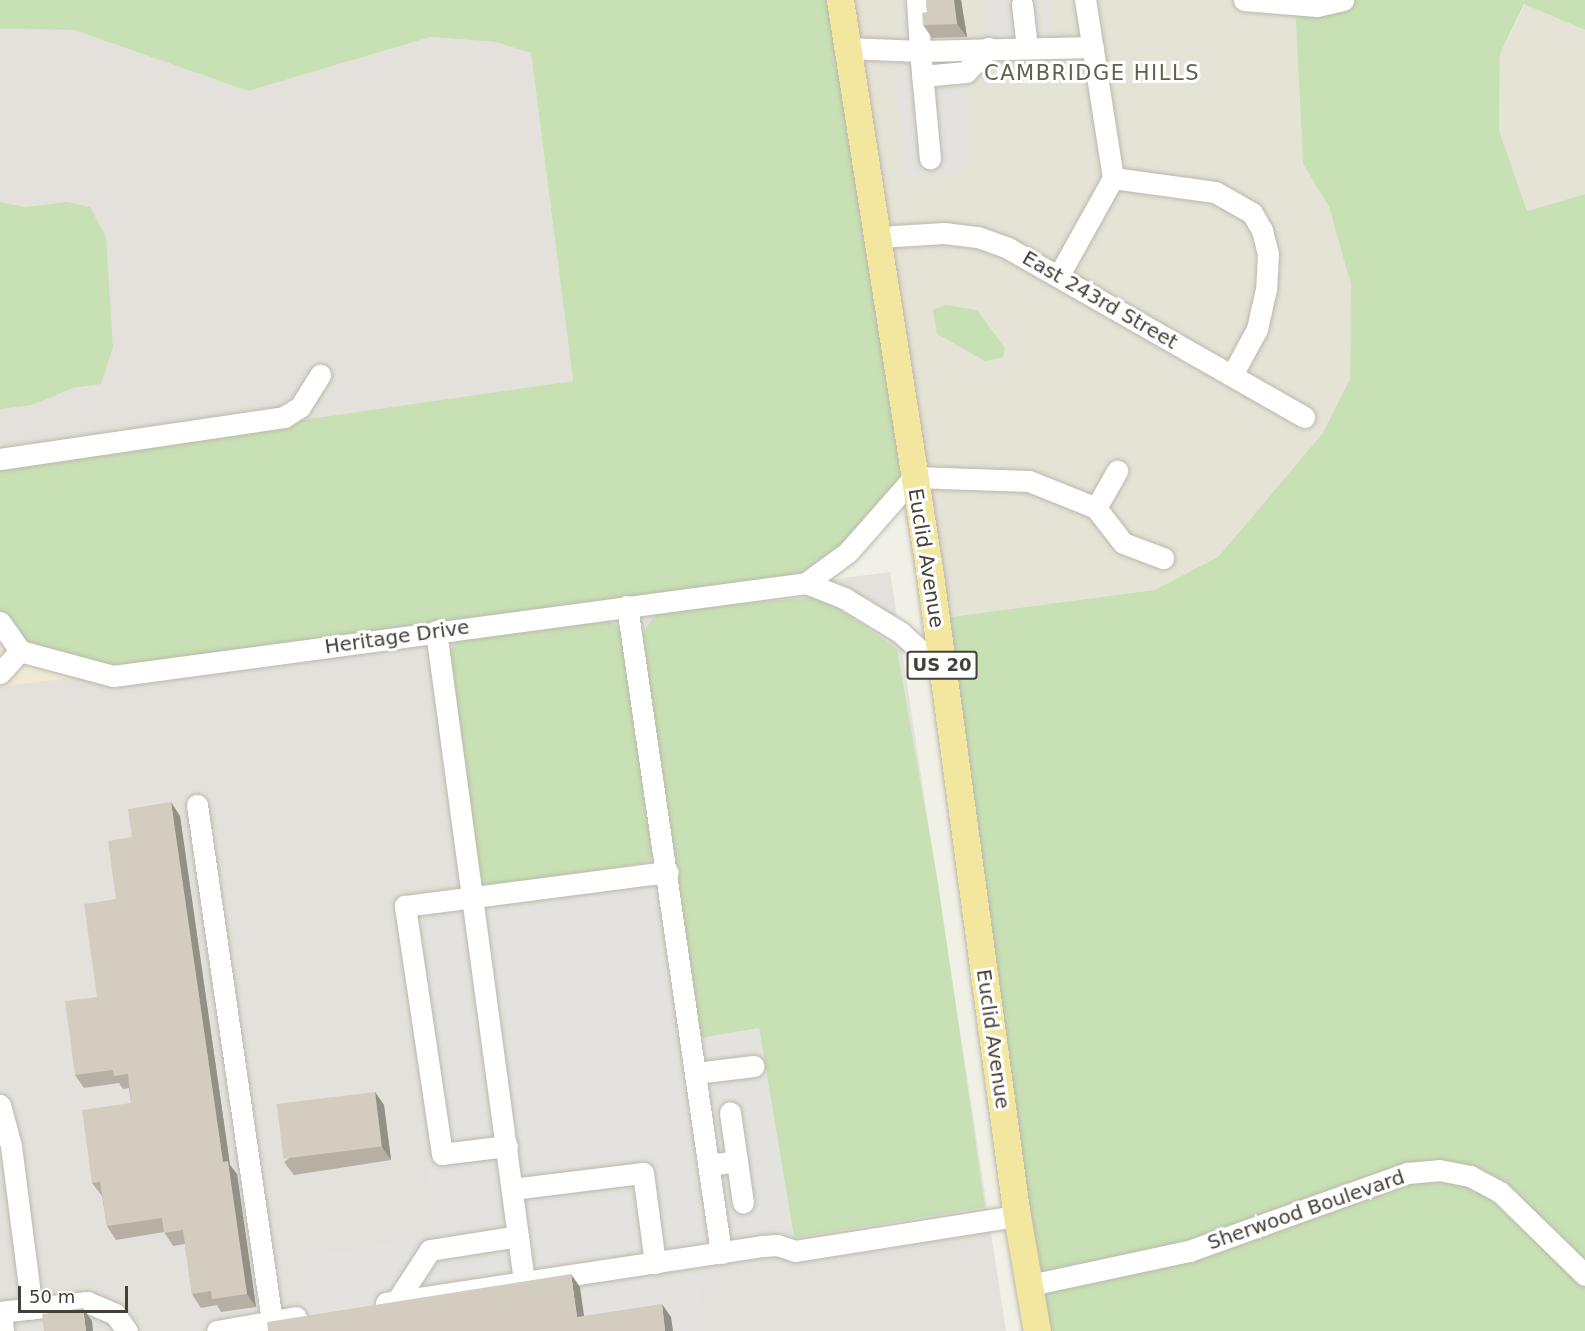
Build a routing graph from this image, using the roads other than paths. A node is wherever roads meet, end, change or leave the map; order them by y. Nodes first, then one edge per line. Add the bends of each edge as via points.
1 (840, 0) edge
2 (917, 0) edge
3 (1085, 0) edge
4 (1245, 0) edge
5 (1343, 0) edge
6 (1022, 4) dead end
7 (1093, 47) junction
8 (848, 48) junction
9 (988, 48) junction
10 (1027, 48) junction
11 (920, 51) junction
12 (922, 76) junction
13 (930, 159) dead end
14 (1113, 178) junction
15 (879, 237) junction
16 (1059, 275) junction
17 (320, 375) dead end
18 (1232, 375) junction
19 (1304, 417) dead end
20 (0, 459) edge
21 (1117, 471) dead end
22 (914, 477) junction
23 (1096, 508) junction
24 (1163, 558) dead end
25 (806, 583) junction
26 (627, 606) junction
27 (0, 622) edge
28 (436, 632) junction
29 (20, 651) junction
30 (943, 671) junction
31 (0, 673) edge
32 (197, 805) dead end
33 (668, 872) junction
34 (473, 900) junction
35 (754, 1066) dead end
36 (696, 1073) junction
37 (0, 1105) edge
38 (730, 1113) dead end
39 (507, 1146) junction
40 (737, 1161) junction
41 (709, 1165) junction
42 (513, 1189) junction
43 (743, 1203) dead end
44 (1017, 1216) junction
45 (518, 1236) junction
46 (721, 1253) junction
47 (655, 1263) junction
48 (1585, 1275) edge
49 (524, 1281) junction
50 (1030, 1286) junction
51 (396, 1302) junction
52 (362, 1307) edge
53 (32, 1309) junction
54 (0, 1312) edge
55 (317, 1314) edge
56 (272, 1321) junction
57 (3, 1331) edge
58 (127, 1331) edge
59 (217, 1331) edge
60 (1037, 1331) edge

1 - 8 main road, Euclid Avenue / US 20
2 - 11 street
3 - 7 street
4 - 5 street via 1317,6
6 - 10 street
7 - 10 street
7 - 14 street
8 - 11 street
8 - 15 main road, Euclid Avenue / US 20
9 - 10 street
9 - 11 street
9 - 12 street via 966,72
11 - 12 street
12 - 13 street
14 - 16 street
14 - 18 street via 1215,192 1252,213 1262,230 1268,254 1266,289 1257,328
15 - 16 street, East 243rd Street via 944,233 978,237
15 - 22 main road, Euclid Avenue / US 20
16 - 18 street, East 243rd Street
17 - 20 street via 300,407 284,417
18 - 19 street, East 243rd Street
21 - 23 street
22 - 23 street via 1029,481
22 - 25 street, Heritage Drive via 849,552
22 - 30 main road, Euclid Avenue / US 20
23 - 24 street via 1123,543
25 - 26 street, Heritage Drive
25 - 30 street, Heritage Drive via 844,598 900,632
26 - 28 street, Heritage Drive
26 - 33 street
27 - 29 street
28 - 29 street, Heritage Drive via 112,676
28 - 34 street
29 - 31 street
30 - 44 main road, Euclid Avenue / US 20
32 - 56 street
33 - 34 street
33 - 36 street
34 - 39 street
34 - 39 street via 405,906 442,1154
35 - 36 street
36 - 41 street
37 - 53 street via 11,1146
38 - 40 street
39 - 42 street
40 - 41 street
40 - 43 street
41 - 46 street
42 - 45 street
42 - 47 street via 643,1173
44 - 46 street via 795,1251 777,1245
44 - 50 main road, Euclid Avenue / US 20
45 - 49 street
45 - 51 street via 430,1250
46 - 47 street
47 - 49 street
48 - 50 street, Sherwood Boulevard via 1500,1191 1470,1176 1439,1170 1407,1173 1189,1251
49 - 51 street
50 - 60 main road, Euclid Avenue / US 20
51 - 52 street
53 - 54 street
53 - 58 street via 87,1302 115,1314
54 - 57 street
55 - 56 street
56 - 59 street

